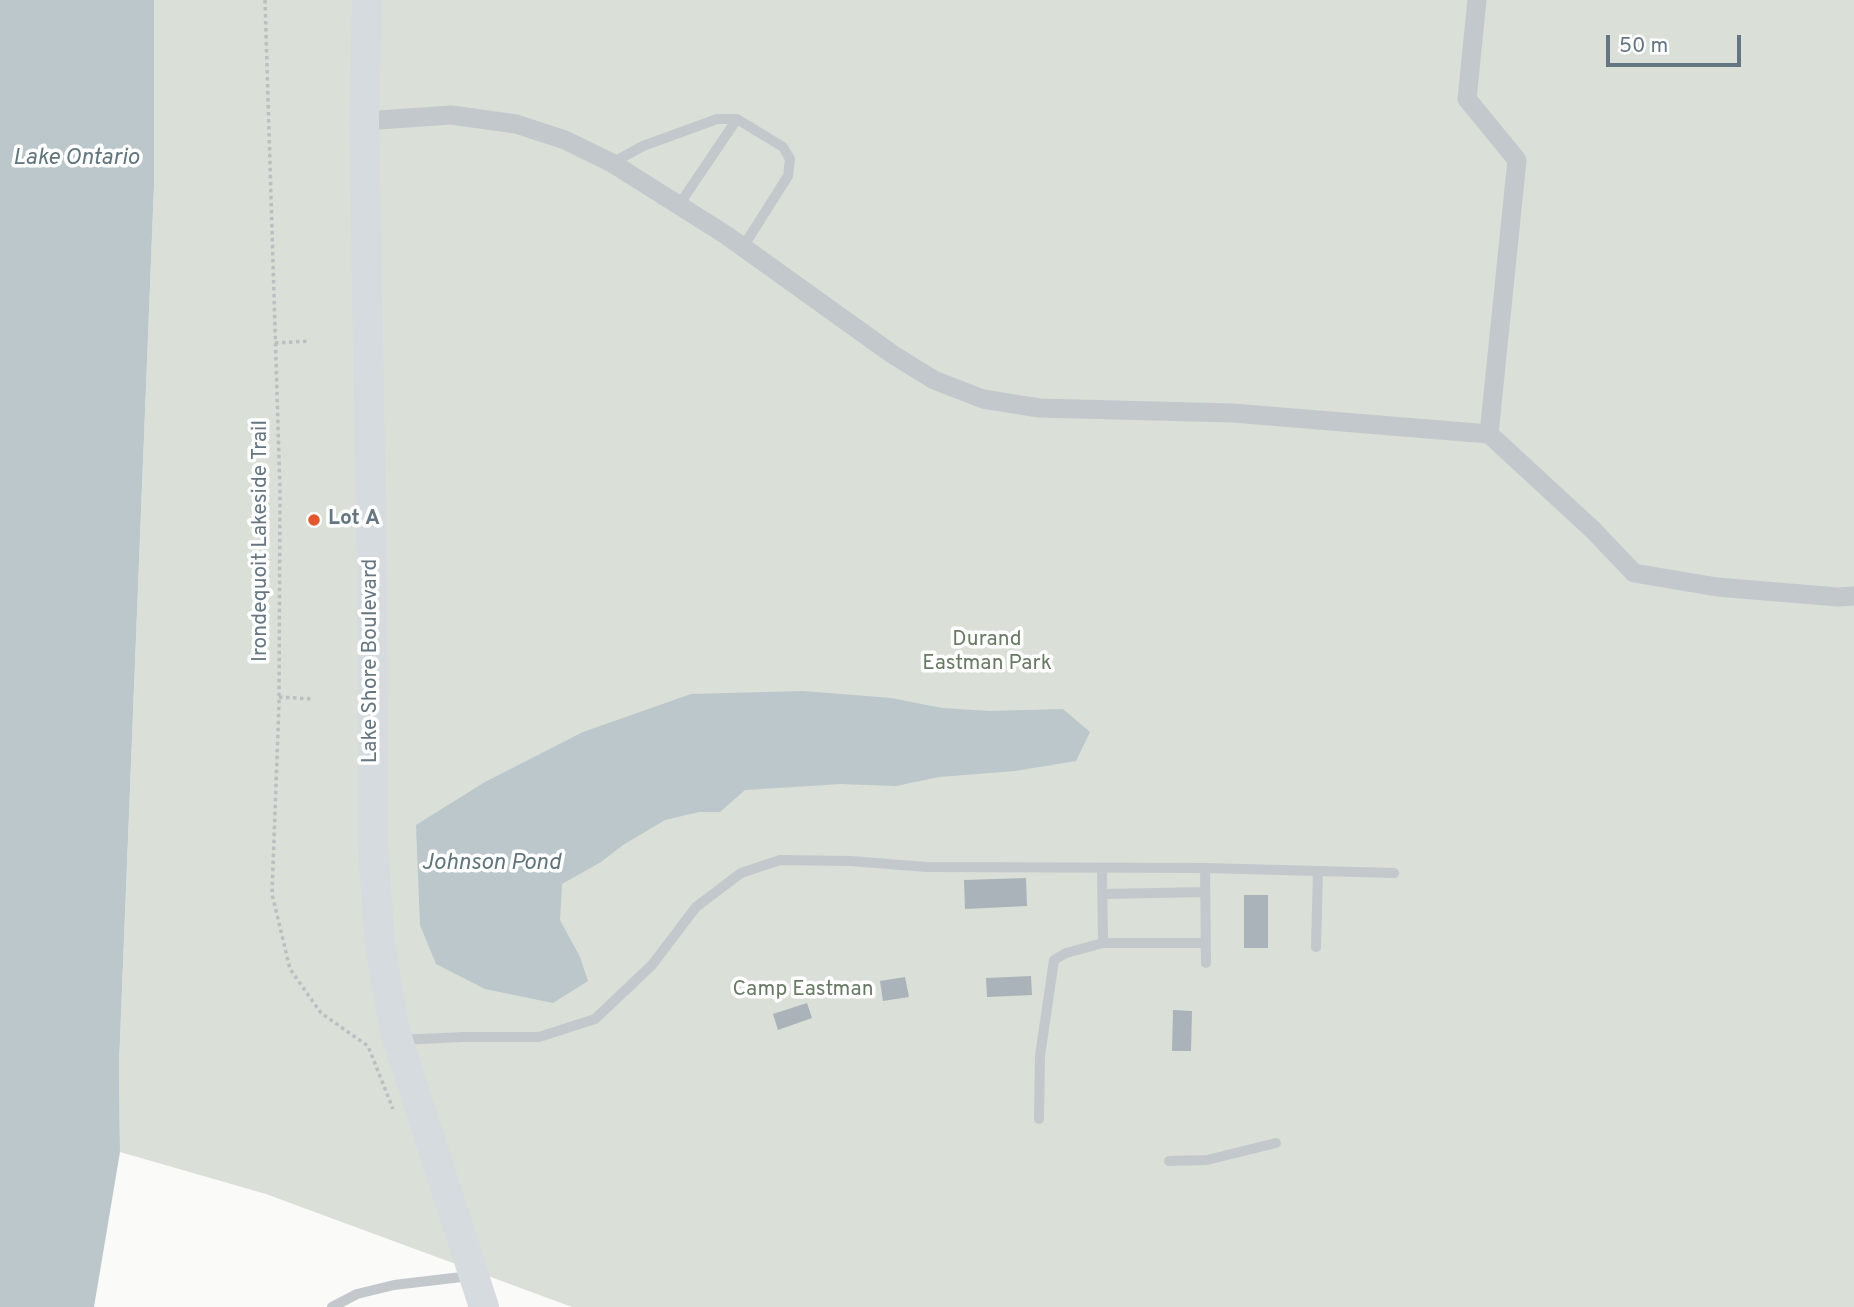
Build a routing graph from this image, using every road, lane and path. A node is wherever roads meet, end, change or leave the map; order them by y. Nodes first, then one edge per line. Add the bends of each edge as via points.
1 (265, 0) edge
2 (367, 0) edge
3 (1477, 0) edge
4 (737, 119) junction
5 (364, 121) junction
6 (611, 163) junction
7 (679, 205) junction
8 (743, 247) junction
9 (310, 341) dead end
10 (275, 343) junction
11 (1489, 434) junction
12 (1854, 596) edge
13 (279, 697) junction
14 (314, 699) dead end
15 (1102, 868) junction
16 (1205, 868) junction
17 (1318, 871) junction
18 (1394, 873) dead end
19 (1205, 892) junction
20 (1103, 894) junction
21 (1103, 943) junction
22 (1205, 943) junction
23 (1317, 947) dead end
24 (1206, 963) dead end
25 (397, 1040) junction
26 (368, 1046) dead end
27 (1040, 1119) dead end
28 (1276, 1143) dead end
29 (1169, 1161) dead end
30 (475, 1276) junction
31 (332, 1307) edge
32 (484, 1307) edge

1 - 10 path, Irondequoit Lakeside Trail
2 - 5 main road, Lake Shore Boulevard
3 - 11 street via 1467,99 1517,160
4 - 6 lane via 717,119
4 - 7 lane
4 - 8 lane via 783,147 790,159 788,176
5 - 6 street via 451,115 516,124 565,140
5 - 25 main road, Lake Shore Boulevard via 373,846 380,946
6 - 7 street
7 - 8 street
8 - 11 street via 902,361 934,380 983,399 1039,408 1233,413
9 - 10 path
10 - 13 path, Irondequoit Lakeside Trail
11 - 12 street via 1634,573 1717,587
13 - 14 path
13 - 26 path, Irondequoit Lakeside Trail via 272,894 290,969 321,1013
15 - 16 lane
15 - 20 lane
15 - 25 lane via 780,860 741,873 696,907 652,965 595,1019 539,1037
16 - 17 lane
16 - 19 lane
17 - 18 lane
17 - 23 lane
19 - 20 lane
19 - 22 lane
20 - 21 lane
21 - 22 lane
21 - 27 lane via 1055,960 1040,1056
22 - 24 lane
25 - 30 main road, Lake Shore Boulevard
28 - 29 lane via 1207,1160
30 - 31 lane via 394,1285 356,1294
30 - 32 main road, Lake Shore Boulevard

